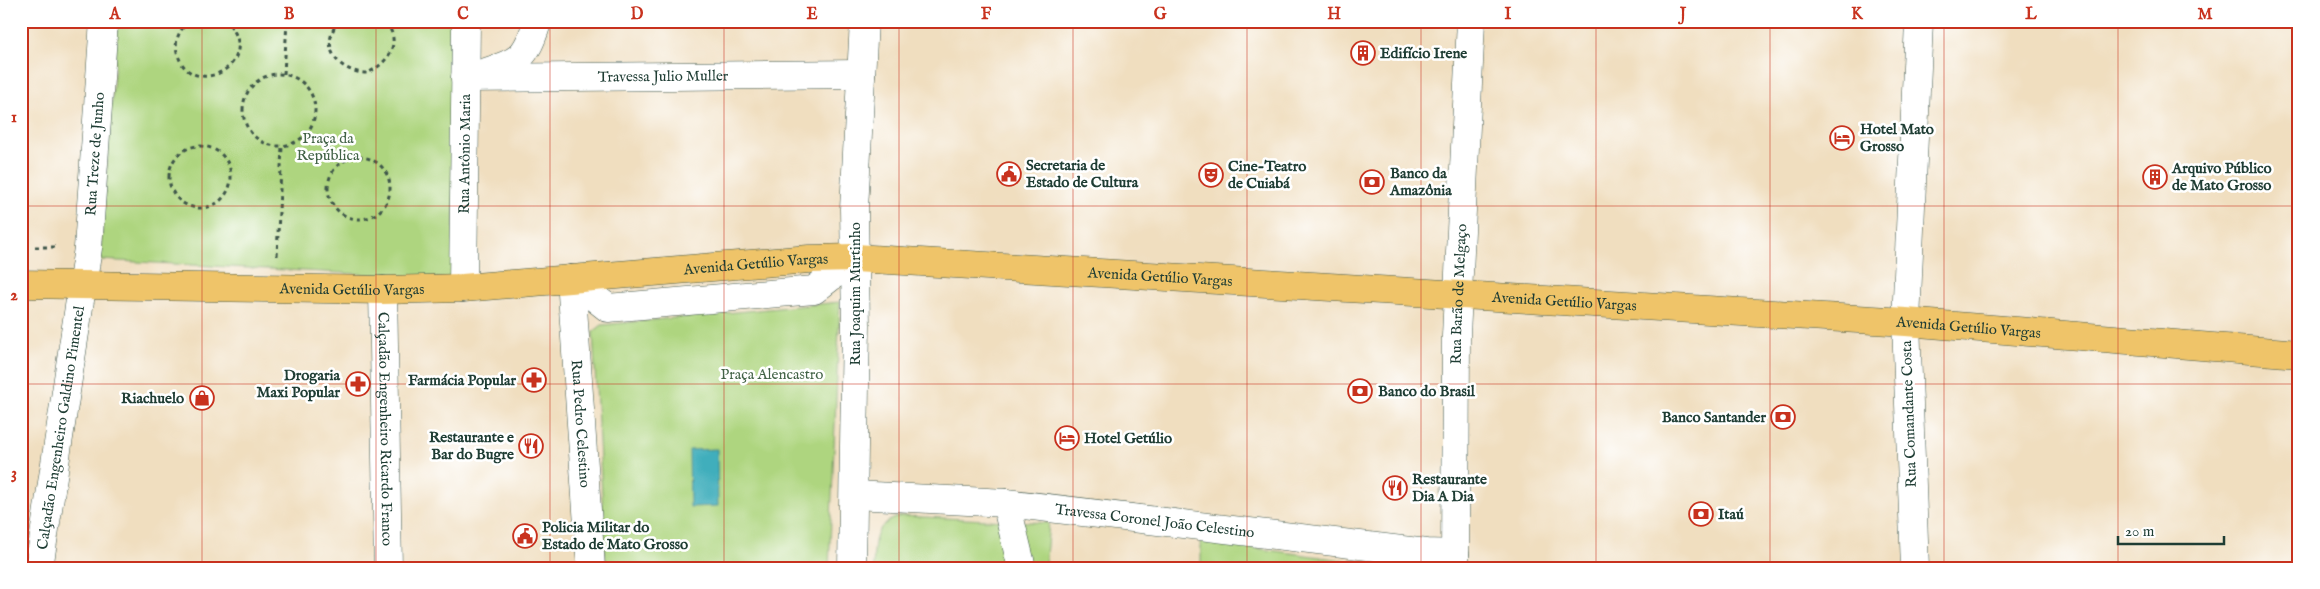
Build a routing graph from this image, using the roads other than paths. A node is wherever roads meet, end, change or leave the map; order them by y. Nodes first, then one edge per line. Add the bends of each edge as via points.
1 (104, 21) edge
2 (466, 21) edge
3 (864, 21) edge
4 (1471, 21) edge
5 (1919, 21) edge
6 (537, 23) dead end
7 (861, 74) junction
8 (465, 78) junction
9 (855, 258) junction
10 (571, 279) junction
11 (21, 284) edge
12 (83, 286) junction
13 (463, 288) junction
14 (383, 290) junction
15 (1458, 295) junction
16 (1906, 322) junction
17 (2299, 354) edge
18 (854, 495) junction
19 (1006, 503) junction
20 (1455, 561) edge
21 (39, 568) edge
22 (388, 568) edge
23 (592, 568) edge
24 (852, 568) edge
25 (1022, 568) edge
26 (1915, 568) edge

1 - 12 street, Rua Treze de Junho
2 - 8 street, Rua Antônio Maria
3 - 7 street, Rua Joaquim Murtinho
4 - 15 street, Rua Barão de Melgaço
5 - 16 street, Rua Comandante Costa
6 - 8 street via 526,52 518,60
7 - 8 street, Travessa Julio Muller
7 - 9 street, Rua Joaquim Murtinho via 854,208
8 - 13 street, Rua Antônio Maria
9 - 10 main road, Avenida Getúlio Vargas
9 - 15 main road, Avenida Getúlio Vargas
9 - 18 street, Rua Joaquim Murtinho
10 - 13 main road, Avenida Getúlio Vargas
10 - 23 street, Rua Pedro Celestino
11 - 12 main road, Avenida Getúlio Vargas
12 - 14 main road, Avenida Getúlio Vargas
12 - 21 street, Calçadão Engenheiro Galdino Pimentel
13 - 14 main road, Avenida Getúlio Vargas
14 - 22 street, Calçadão Engenheiro Ricardo Franco
15 - 16 main road, Avenida Getúlio Vargas
15 - 20 street, Rua Barão de Melgaço
16 - 17 main road, Avenida Getúlio Vargas
16 - 26 street, Rua Comandante Costa
18 - 19 street, Travessa Coronel João Celestino
18 - 24 street, Rua Joaquim Murtinho
19 - 20 street, Travessa Coronel João Celestino via 1427,553
19 - 25 street

